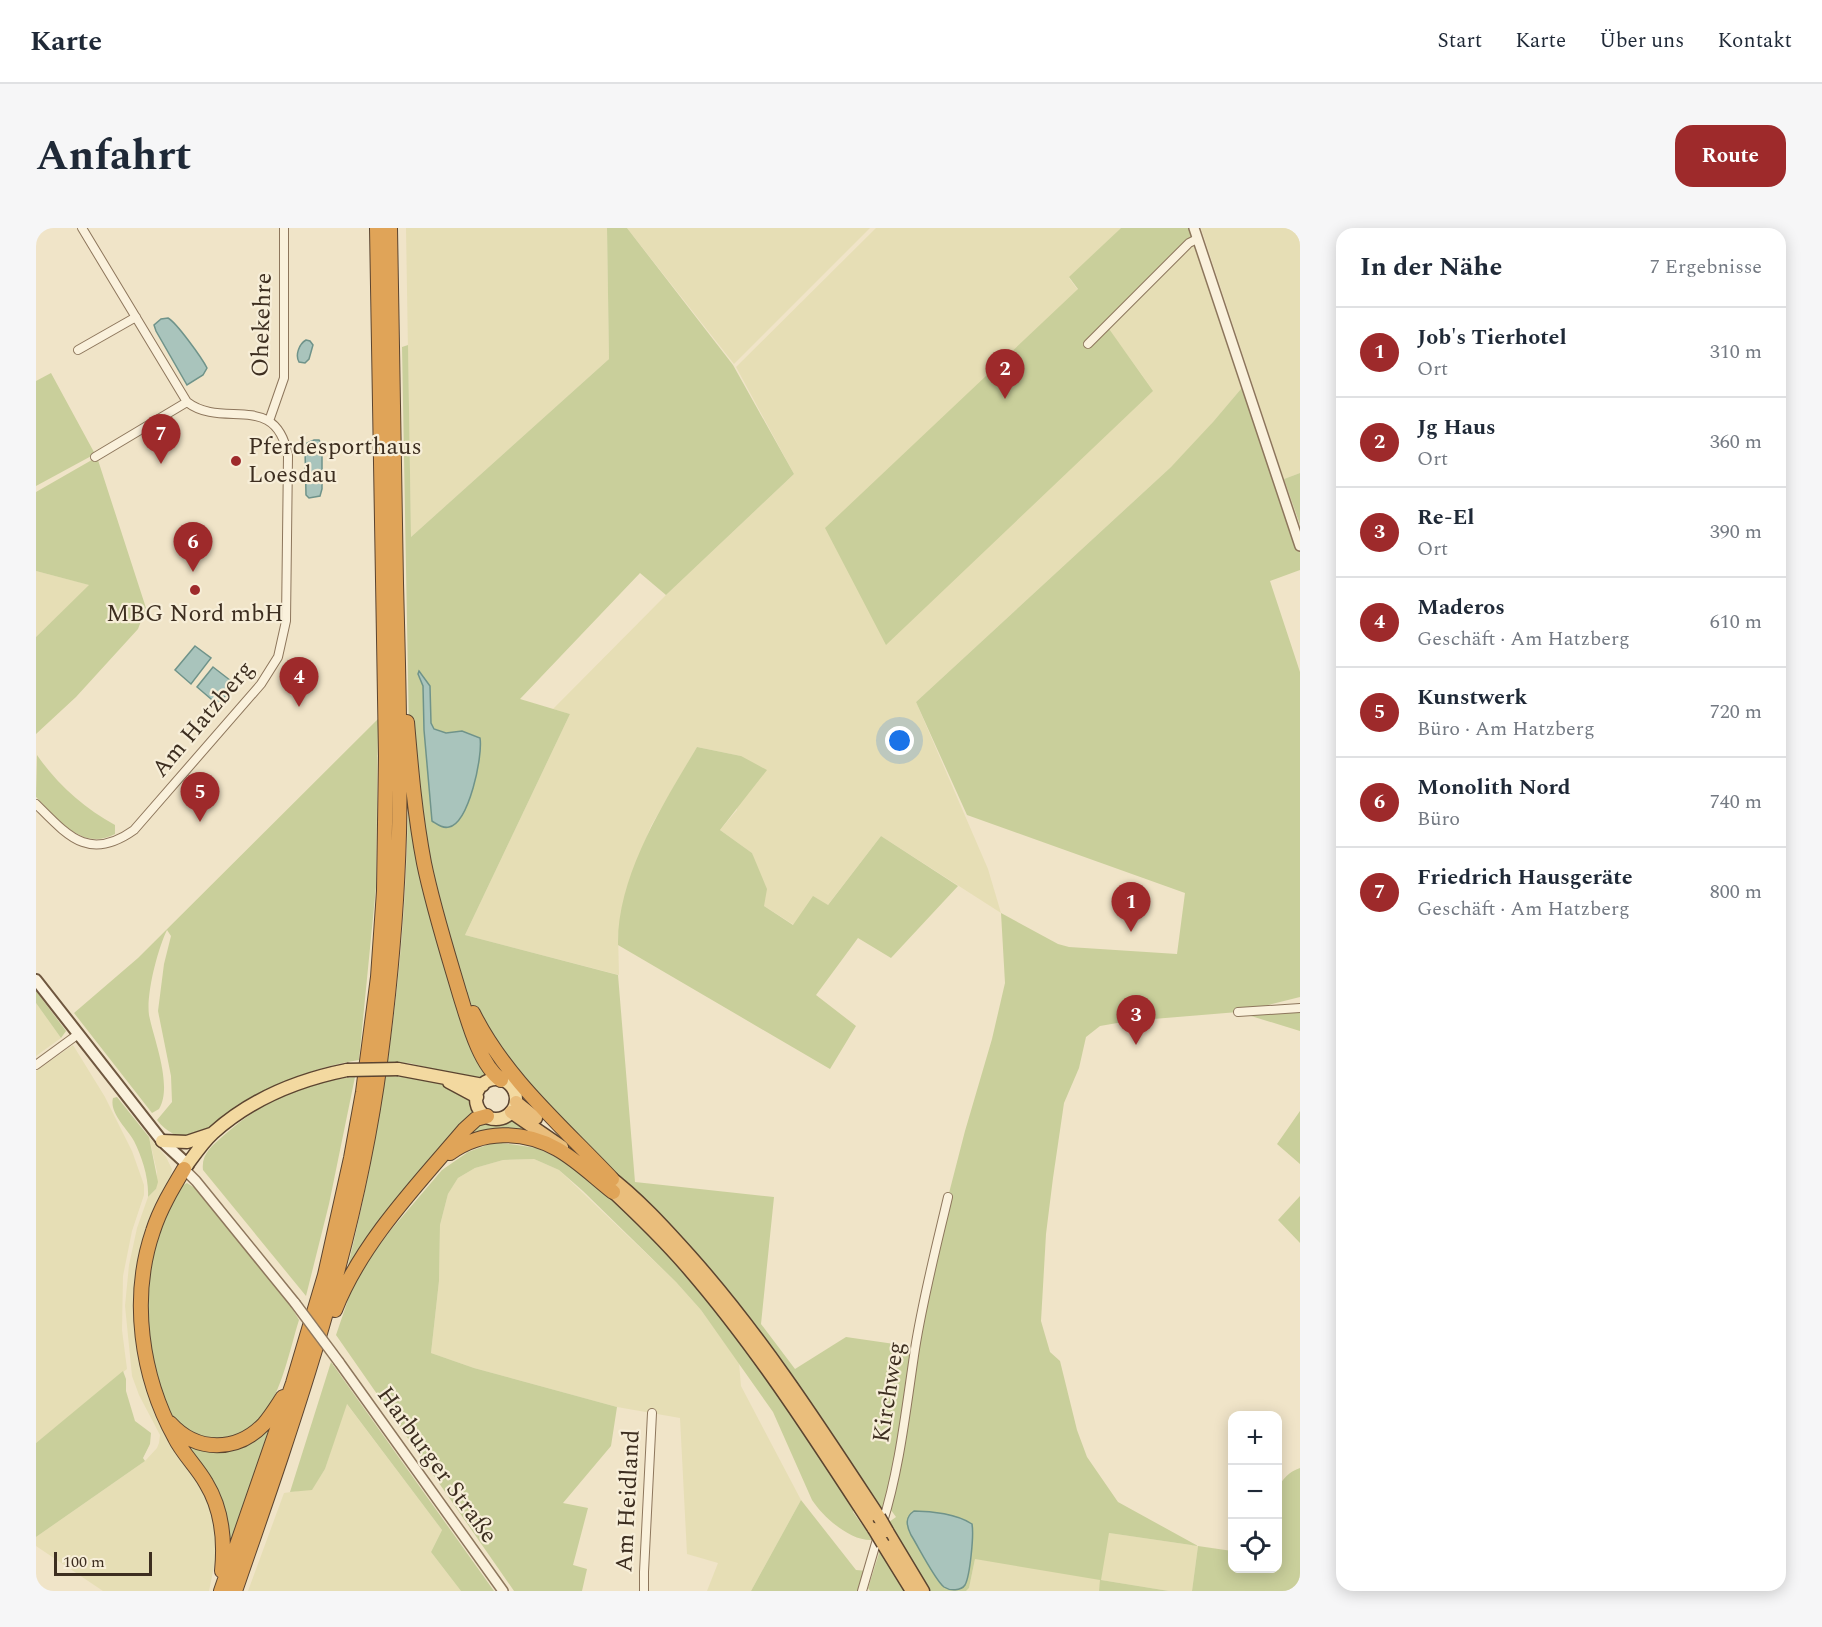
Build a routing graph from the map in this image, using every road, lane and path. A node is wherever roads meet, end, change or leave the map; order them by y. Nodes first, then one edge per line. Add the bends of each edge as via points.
1 (82, 228) edge
2 (284, 228) edge
3 (377, 228) edge
4 (390, 228) edge
5 (1194, 228) edge
6 (1197, 240) junction
7 (136, 317) junction
8 (1088, 344) dead end
9 (78, 350) dead end
10 (187, 402) junction
11 (269, 421) junction
12 (95, 458) dead end
13 (1300, 546) edge
14 (398, 658) junction
15 (36, 804) edge
16 (450, 961) junction
17 (36, 980) edge
18 (1300, 1008) edge
19 (1239, 1012) dead end
20 (77, 1035) junction
21 (36, 1065) edge
22 (438, 1075) junction
23 (501, 1080) junction
24 (483, 1084) junction
25 (477, 1097) junction
26 (514, 1107) junction
27 (486, 1116) junction
28 (212, 1134) junction
29 (162, 1141) junction
30 (186, 1167) junction
31 (422, 1179) junction
32 (612, 1185) junction
33 (948, 1197) dead end
34 (293, 1383) junction
35 (301, 1398) junction
36 (161, 1410) junction
37 (652, 1413) dead end
38 (876, 1523) junction
39 (220, 1591) edge
40 (235, 1591) edge
41 (503, 1591) edge
42 (644, 1591) edge
43 (862, 1591) edge
44 (912, 1591) edge
45 (923, 1591) edge

1 - 7 street
2 - 11 street, Ohekehre via 284,378
3 - 34 highway via 386,732 383,912 378,977 351,1158 325,1275
4 - 14 highway
5 - 6 street
6 - 8 street via 1189,243
6 - 13 street
7 - 9 street
7 - 10 street
10 - 11 street via 210,413 243,413
10 - 12 street
11 - 15 street, Am Hatzberg via 285,441 288,456 286,621 278,657 268,675 124,837 98,845 74,839
14 - 16 highway via 424,862
14 - 35 highway via 397,890 380,1065 349,1228
16 - 23 highway via 472,1032 486,1061
16 - 32 highway via 476,1020 500,1056
17 - 20 main road
18 - 19 street
20 - 21 street
20 - 29 main road
22 - 24 main road
22 - 25 main road
22 - 28 main road, bridge via 398,1068 347,1070 289,1085 247,1107
23 - 24 main road
23 - 26 main road via 516,1094
24 - 25 main road
25 - 27 main road
26 - 27 main road via 501,1118
26 - 32 highway
27 - 31 highway via 470,1124
28 - 29 main road via 187,1142
28 - 30 main road
29 - 30 main road
30 - 36 highway via 160,1212 143,1280 144,1342
30 - 41 street, Harburger Straße, bridge via 295,1303
31 - 32 highway via 464,1144 511,1135 557,1149
31 - 35 highway via 353,1272 338,1302 318,1366
32 - 38 highway via 666,1230 739,1314 794,1390
33 - 43 street, Kirchweg via 927,1283 889,1502
34 - 36 highway via 266,1422 245,1439 226,1446 192,1440 176,1429
34 - 39 highway
35 - 40 highway
36 - 39 highway via 215,1503 224,1551
37 - 42 street, Am Heidland
38 - 44 highway, bridge via 883,1544
38 - 45 highway, bridge via 887,1531

